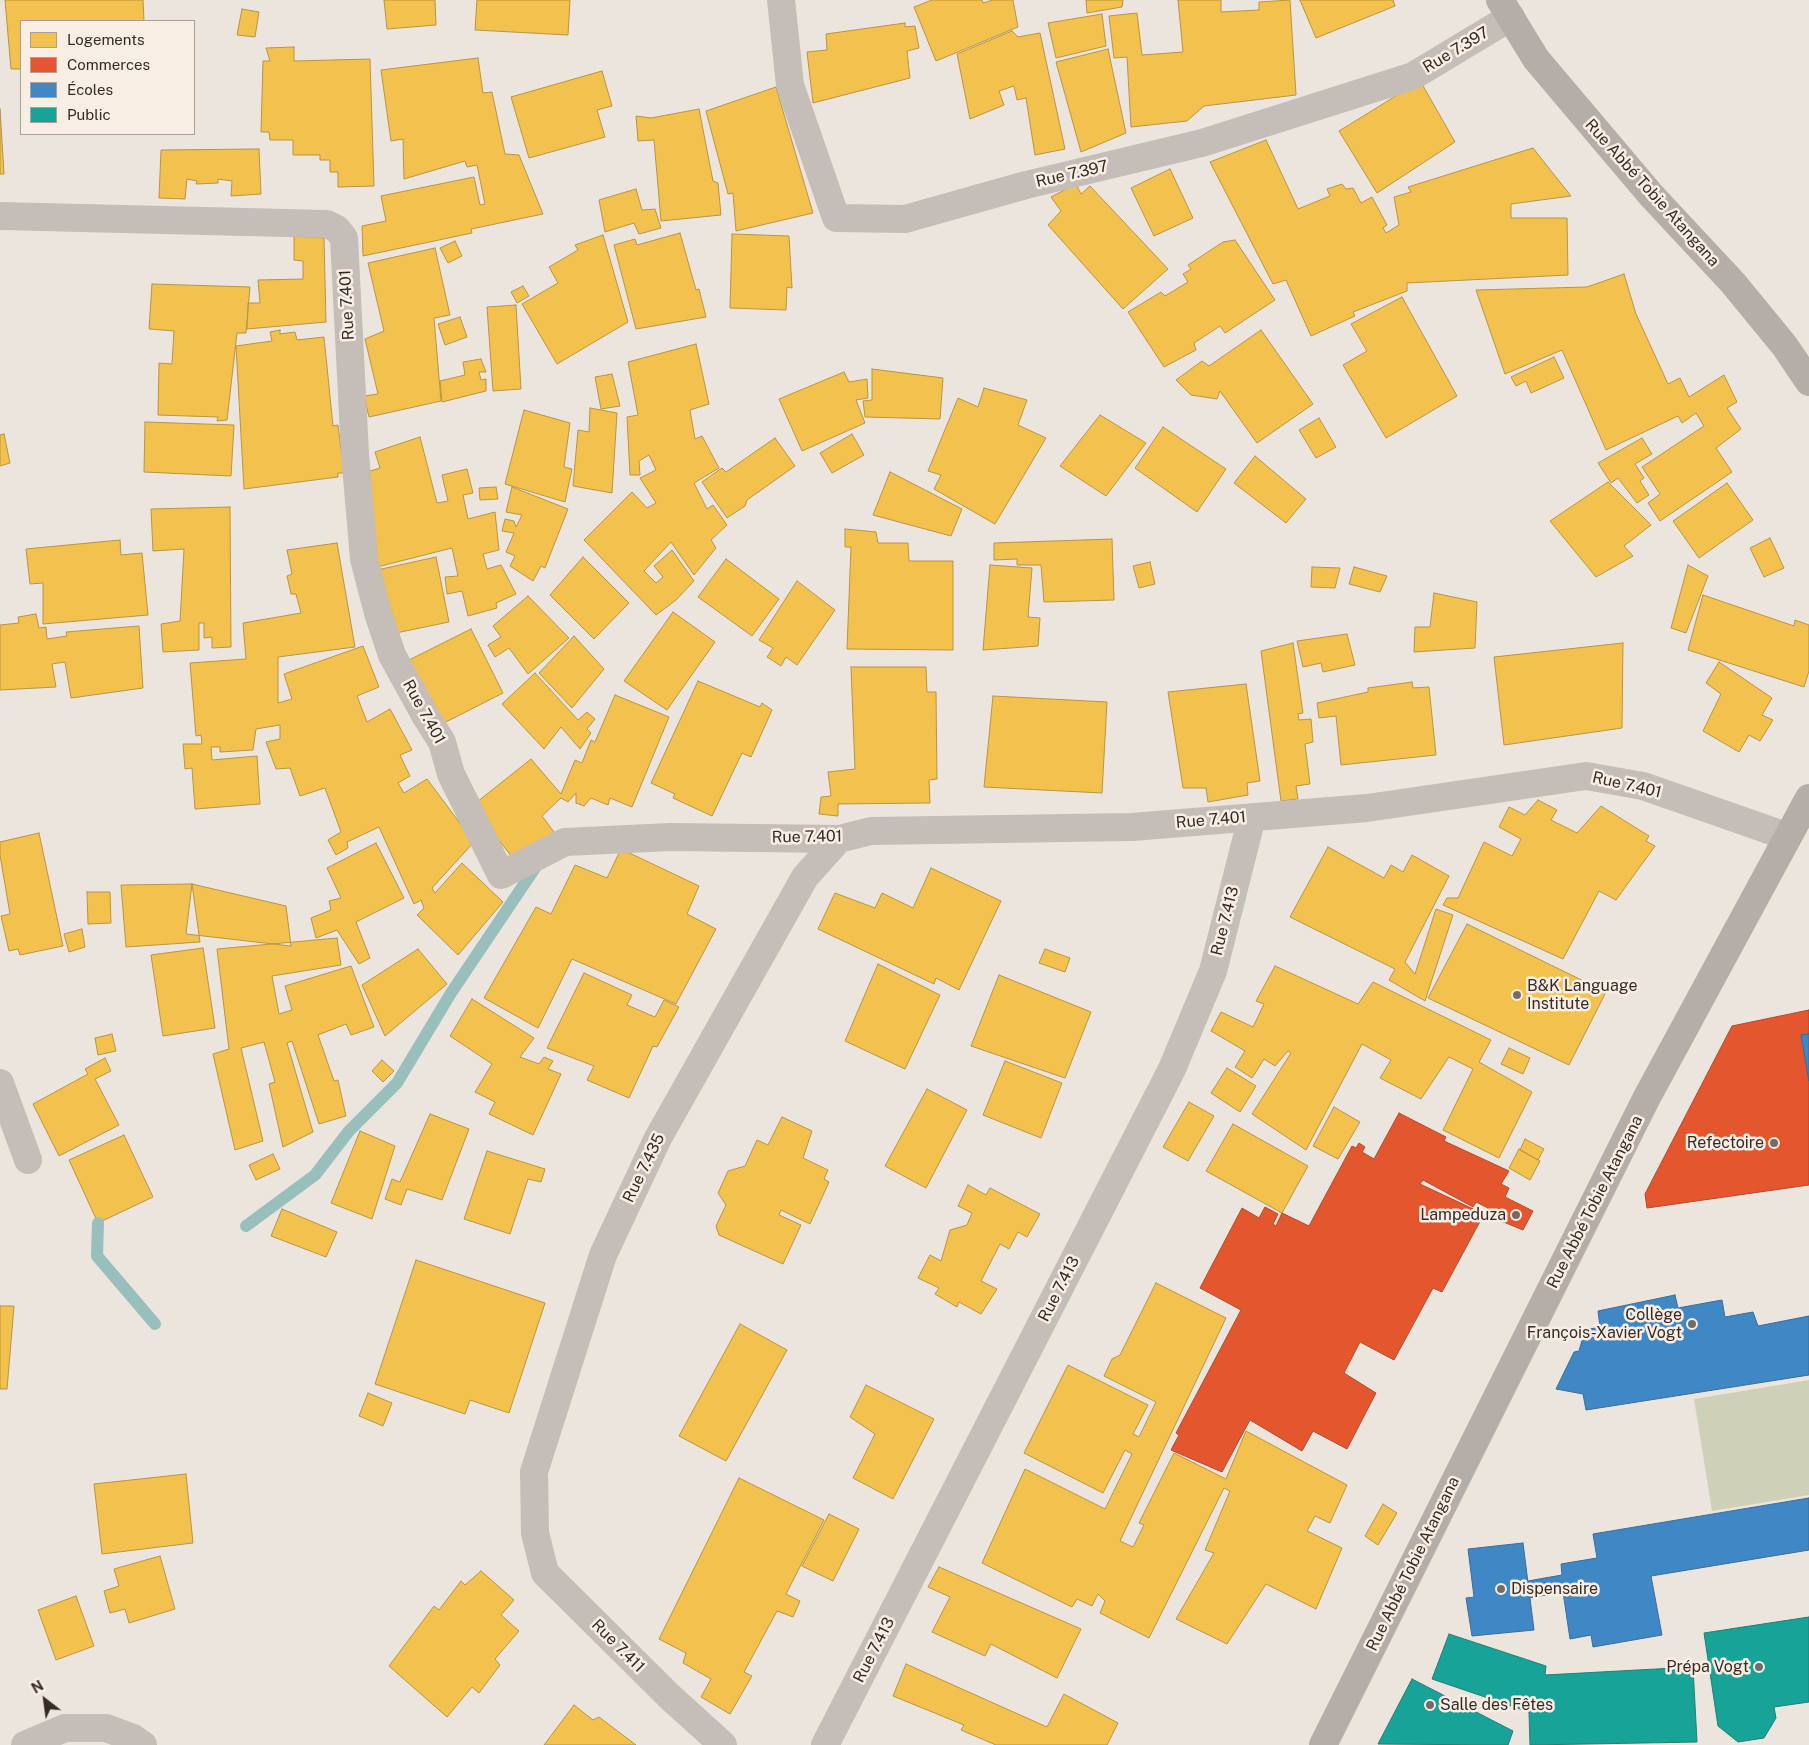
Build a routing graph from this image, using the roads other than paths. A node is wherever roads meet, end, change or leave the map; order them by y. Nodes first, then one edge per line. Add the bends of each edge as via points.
1 (781, 0) edge
2 (1506, 9) edge
3 (0, 216) edge
4 (1809, 382) edge
5 (1809, 798) edge
6 (1252, 817) junction
7 (1786, 836) junction
8 (839, 839) junction
9 (0, 1083) edge
10 (28, 1160) dead end
11 (535, 1533) joint
12 (25, 1745) edge
13 (142, 1745) edge
14 (724, 1745) edge
15 (825, 1745) edge
16 (1324, 1745) edge

1 - 2 street, Rue 7.397 via 790,85 836,218 905,219 1026,185 1202,143 1413,76
2 - 4 main road, Rue Abbé Tobie Atangana via 1536,60 1580,114 1734,284 1784,345
3 - 8 street, Rue 7.401 via 327,224 344,238 364,559 392,655 442,742 451,774 501,875 565,842 670,837
5 - 7 main road, Rue Abbé Tobie Atangana
6 - 7 street, Rue 7.401 via 1367,808 1586,776 1643,786
6 - 8 street, Rue 7.401 via 1132,827 871,831
6 - 15 street, Rue 7.413 via 1213,971 1172,1069
7 - 16 main road, Rue Abbé Tobie Atangana via 1646,1099
8 - 11 street, Rue 7.435 via 804,878 658,1138 603,1255 534,1472
9 - 10 street
11 - 14 street, Rue 7.411 via 545,1573 670,1698
12 - 13 street via 65,1728 106,1728

